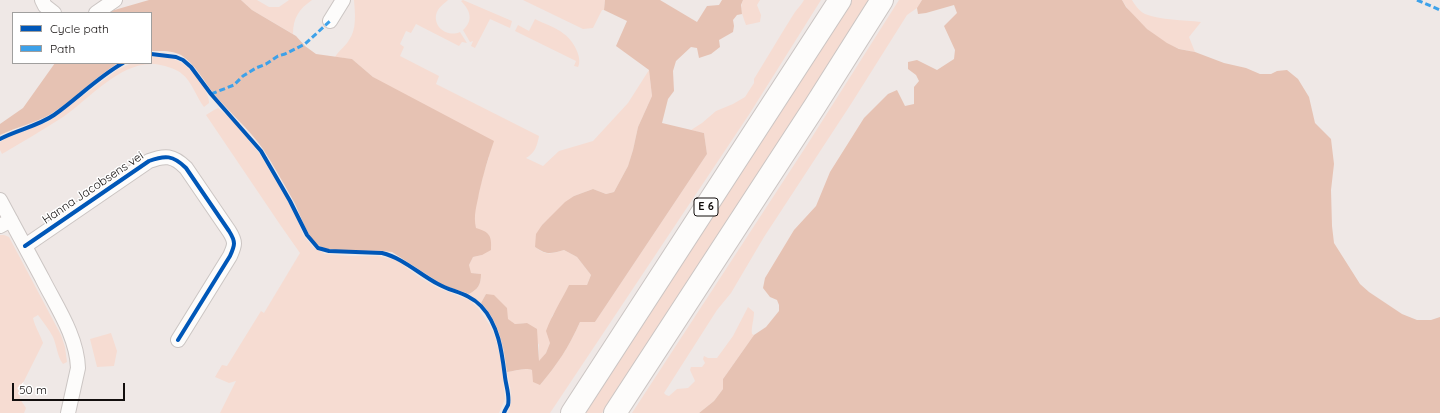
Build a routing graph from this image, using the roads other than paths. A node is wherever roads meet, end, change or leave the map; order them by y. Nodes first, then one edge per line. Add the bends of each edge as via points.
1 (42, 0) edge
2 (115, 0) edge
3 (343, 0) edge
4 (840, 0) edge
5 (882, 0) edge
6 (53, 12) edge
7 (97, 12) edge
8 (330, 21) dead end
9 (0, 200) edge
10 (5, 223) edge
11 (25, 246) junction
12 (178, 340) dead end
13 (68, 413) edge
14 (572, 413) edge
15 (615, 413) edge

1 - 6 street
2 - 7 street
3 - 8 street
4 - 14 highway, E 6
5 - 15 highway
9 - 10 street
10 - 11 street
11 - 12 street, Hanna Jacobsens vei via 148,161 165,157 179,162 186,168 229,231 234,246
11 - 13 street via 62,316 73,343 78,368

